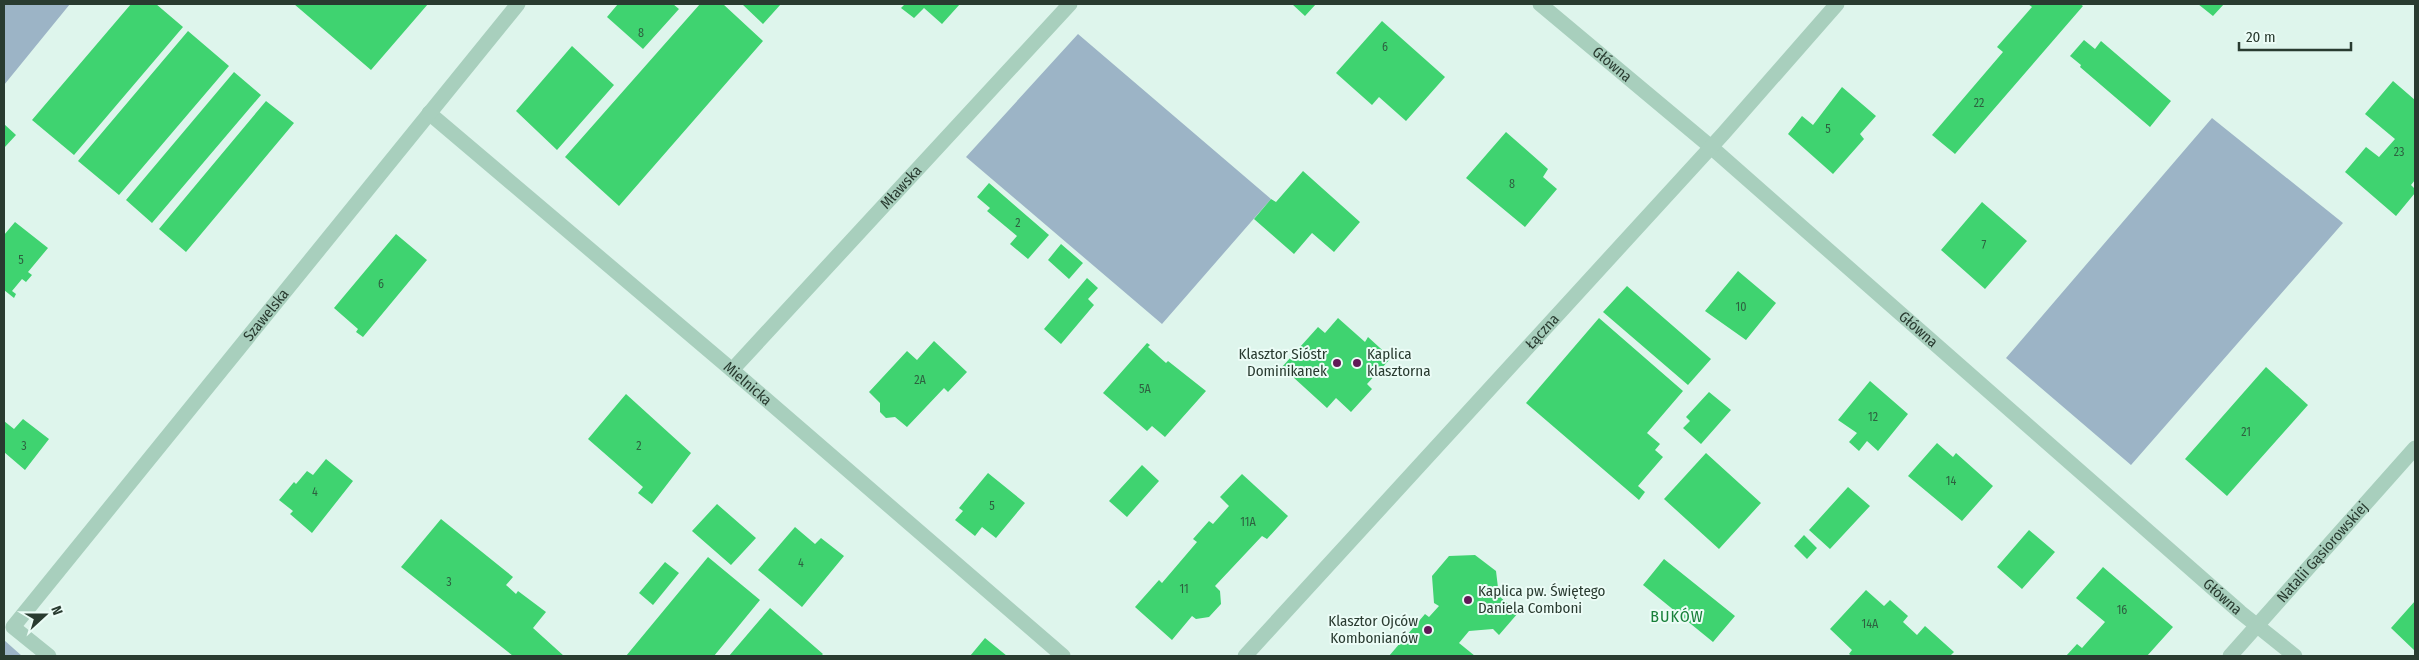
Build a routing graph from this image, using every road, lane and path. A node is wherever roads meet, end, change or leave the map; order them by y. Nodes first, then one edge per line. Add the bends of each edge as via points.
1 (518, 4) edge
2 (1070, 4) edge
3 (1540, 4) edge
4 (1836, 4) edge
5 (429, 113) junction
6 (1711, 147) junction
7 (732, 370) junction
8 (2415, 448) edge
9 (2258, 626) junction
10 (49, 656) edge
11 (1063, 656) edge
12 (1244, 656) edge
13 (2230, 656) edge
14 (2295, 656) edge

1 - 5 street, Szawelska
2 - 7 street, Mławska
3 - 6 street, Główna
4 - 6 street, Łączna
5 - 7 street, Mielnicka
5 - 10 street, Szawelska via 14,627
6 - 9 street, Główna
6 - 12 street, Łączna
7 - 11 street, Mielnicka
8 - 9 street, Natalii Gąsiorowskiej
9 - 13 street, Natalii Gąsiorowskiej
9 - 14 street, Główna

